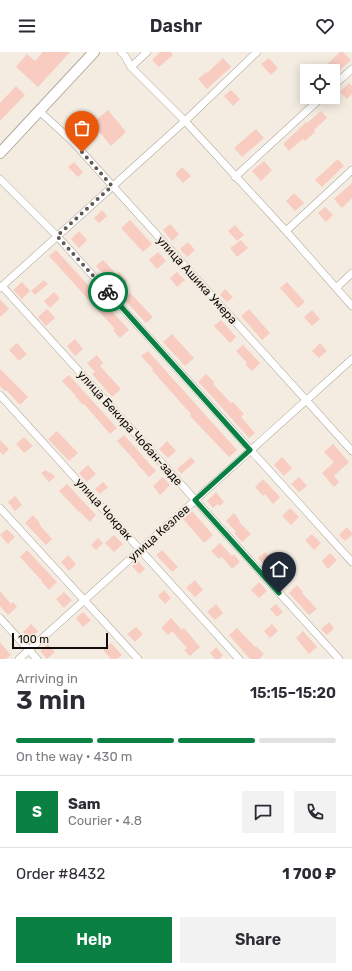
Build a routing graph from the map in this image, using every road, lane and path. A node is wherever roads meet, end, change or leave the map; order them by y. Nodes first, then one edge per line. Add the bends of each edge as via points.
1 (94, 52) edge
2 (121, 52) edge
3 (146, 52) edge
4 (257, 52) edge
5 (131, 67) junction
6 (352, 69) edge
7 (340, 80) edge
8 (314, 104) edge
9 (39, 111) junction
10 (185, 121) junction
11 (0, 152) edge
12 (352, 170) edge
13 (235, 177) junction
14 (0, 180) edge
15 (112, 186) junction
16 (286, 231) junction
17 (57, 236) junction
18 (352, 273) edge
19 (1, 287) edge
20 (336, 288) junction
21 (352, 306) edge
22 (352, 359) edge
23 (0, 395) edge
24 (305, 400) junction
25 (250, 450) junction
26 (352, 451) edge
27 (195, 500) junction
28 (0, 508) edge
29 (140, 549) junction
30 (352, 562) edge
31 (84, 600) junction
32 (0, 618) edge
33 (29, 650) junction
34 (19, 659) edge
35 (37, 659) edge
36 (138, 659) edge
37 (239, 659) edge
38 (339, 659) edge

1 - 9 main road
2 - 5 street
3 - 5 street
4 - 10 street
5 - 10 street
6 - 7 street
8 - 13 street
9 - 11 main road
9 - 15 street, улица Ашика Умера via 73,142
10 - 13 street
10 - 15 street
12 - 16 street
13 - 16 street
14 - 17 street
15 - 17 street
15 - 24 street, улица Ашика Умера
16 - 20 street
17 - 19 street
17 - 25 street
18 - 20 street
19 - 27 street, улица Бекира Чобан-заде
20 - 21 street
22 - 24 street, улица Кезлев
23 - 29 street, улица Чокрак
24 - 25 street, улица Кезлев
24 - 26 street, улица Ашика Умера
25 - 27 street, улица Кезлев
25 - 30 street
27 - 29 street, улица Кезлев
27 - 38 street, улица Бекира Чобан-заде
28 - 31 street
29 - 31 street, улица Кезлев
29 - 37 street, улица Чокрак
31 - 33 street, улица Кезлев
31 - 36 street
32 - 33 street
33 - 34 street, улица Кезлев
33 - 35 street

